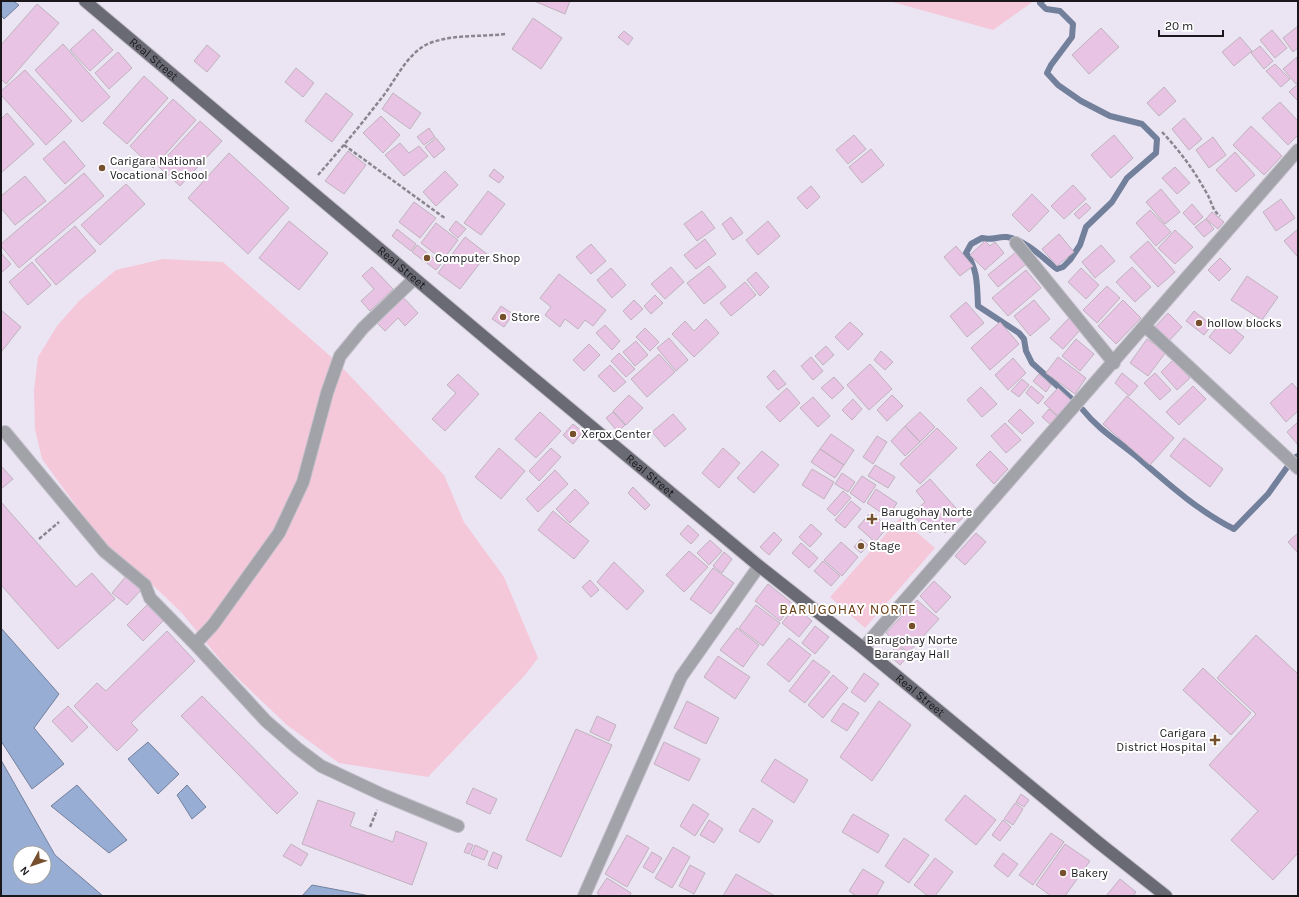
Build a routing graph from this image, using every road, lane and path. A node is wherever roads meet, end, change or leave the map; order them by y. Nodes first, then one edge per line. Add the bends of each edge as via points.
1 (85, 1) edge
2 (506, 34) dead end
3 (1162, 132) dead end
4 (344, 145) junction
5 (1298, 150) edge
6 (307, 188) junction
7 (446, 219) dead end
8 (1232, 226) junction
9 (1016, 243) dead end
10 (414, 279) junction
11 (1146, 327) junction
12 (1114, 362) junction
13 (5, 432) dead end
14 (1298, 468) edge
15 (71, 512) junction
16 (39, 538) dead end
17 (759, 566) junction
18 (195, 644) junction
19 (864, 648) junction
20 (458, 826) dead end
21 (584, 896) edge
22 (1166, 896) edge

1 - 6 main road, Real Street
2 - 4 path via 457,37 429,43 402,69
3 - 8 path via 1180,152 1207,193 1213,211
4 - 6 path
4 - 7 path
5 - 8 street
6 - 10 main road, Real Street
8 - 11 street
9 - 12 street
10 - 17 main road, Real Street
10 - 18 street via 363,328 340,356 327,393 303,482 279,532 213,625
11 - 12 street
11 - 14 street
12 - 19 street
13 - 15 street
15 - 16 path
15 - 18 street via 104,551 145,585 150,598
17 - 19 main road, Real Street
17 - 21 street via 681,677
18 - 20 street via 266,721 321,766
19 - 22 main road, Real Street via 1099,844

